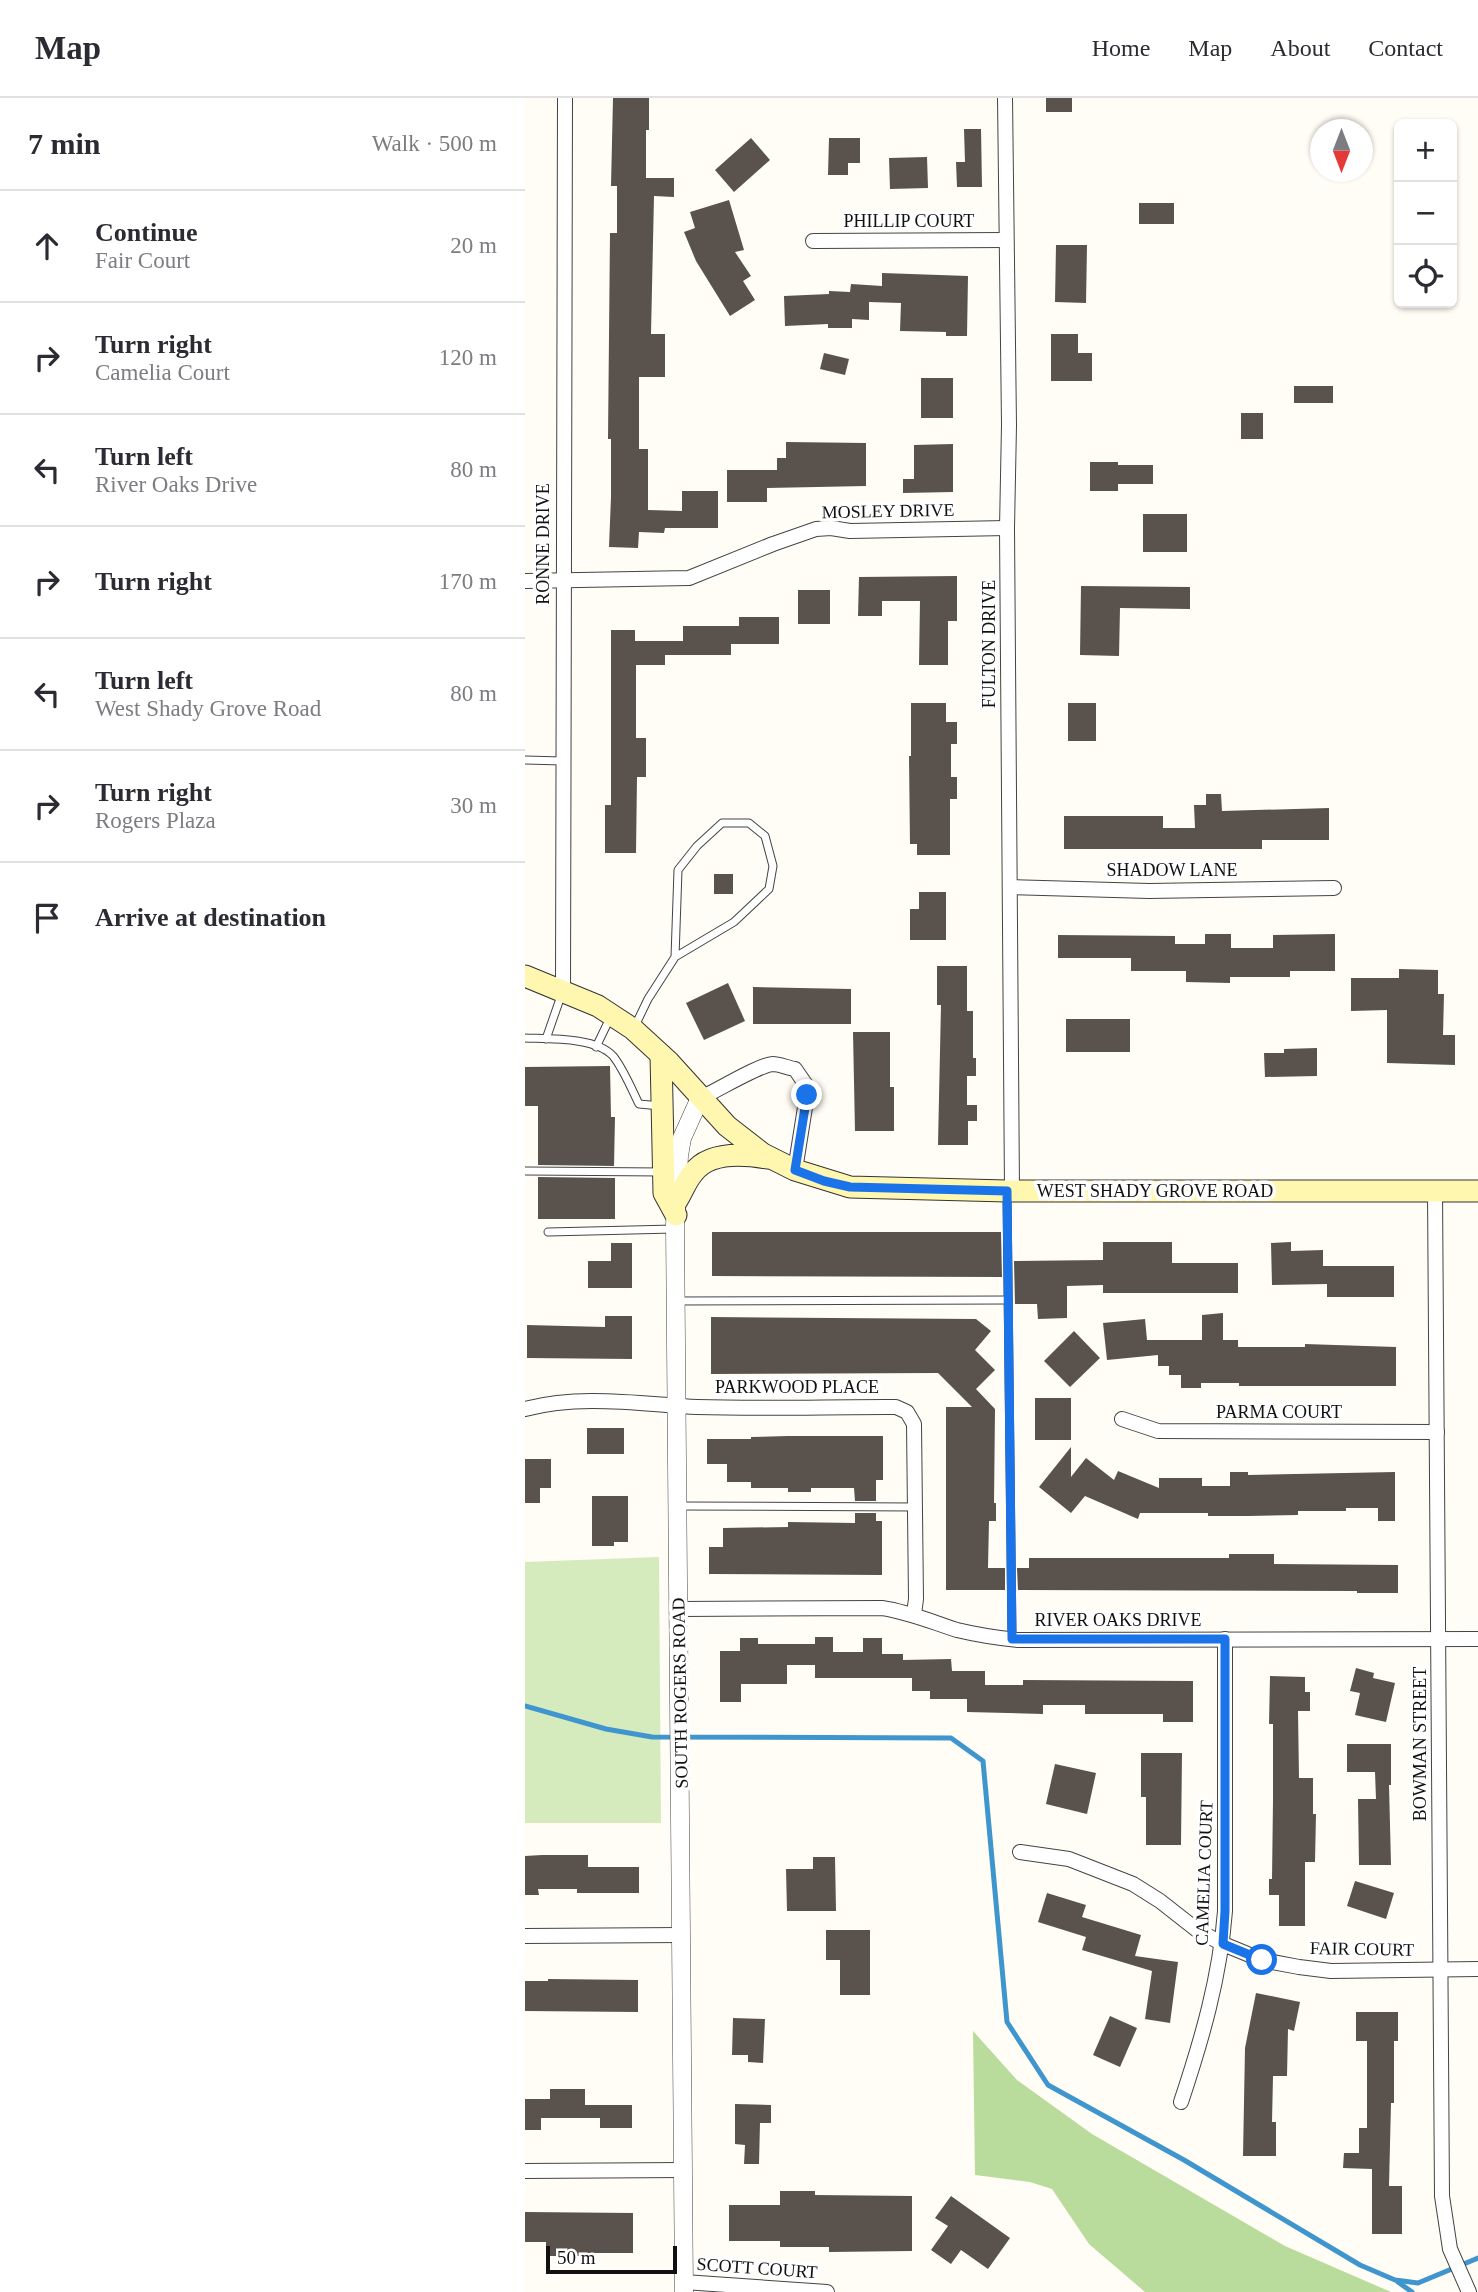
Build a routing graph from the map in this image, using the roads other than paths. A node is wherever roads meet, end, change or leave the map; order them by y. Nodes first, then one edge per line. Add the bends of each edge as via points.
1 (565, 98) edge
2 (1005, 98) edge
3 (1006, 240) junction
4 (813, 241) dead end
5 (1007, 528) junction
6 (525, 581) edge
7 (562, 581) junction
8 (525, 760) edge
9 (562, 761) junction
10 (1010, 887) junction
11 (1333, 888) dead end
12 (675, 957) junction
13 (525, 976) edge
14 (563, 990) junction
15 (611, 1015) junction
16 (633, 1030) junction
17 (525, 1038) edge
18 (546, 1039) junction
19 (596, 1047) junction
20 (661, 1055) junction
21 (700, 1098) junction
22 (662, 1106) junction
23 (773, 1159) junction
24 (795, 1170) junction
25 (525, 1171) edge
26 (663, 1172) junction
27 (1010, 1191) junction
28 (1435, 1191) junction
29 (1478, 1191) edge
30 (676, 1215) junction
31 (548, 1232) dead end
32 (1008, 1300) junction
33 (676, 1301) junction
34 (677, 1405) junction
35 (525, 1409) edge
36 (1122, 1419) dead end
37 (1437, 1432) junction
38 (678, 1506) junction
39 (915, 1507) junction
40 (679, 1609) junction
41 (914, 1614) junction
42 (1012, 1639) junction
43 (1225, 1639) junction
44 (1439, 1639) junction
45 (1478, 1639) edge
46 (1020, 1852) dead end
47 (681, 1935) junction
48 (525, 1936) edge
49 (1223, 1944) junction
50 (1441, 1969) junction
51 (1478, 1969) edge
52 (1181, 2102) dead end
53 (683, 2170) junction
54 (525, 2171) edge
55 (684, 2287) edge
56 (827, 2292) edge
57 (1469, 2292) edge

1 - 7 street, RONNE DRIVE
2 - 3 street, FULTON DRIVE
3 - 4 street, PHILLIP COURT
3 - 5 street, FULTON DRIVE
5 - 7 street, MOSLEY DRIVE via 816,529 689,578
5 - 10 street, FULTON DRIVE
6 - 7 street, MOSLEY DRIVE
7 - 9 street, RONNE DRIVE
8 - 9 lane
9 - 14 street, RONNE DRIVE
10 - 11 street, SHADOW LANE via 1149,891
10 - 27 street, FULTON DRIVE
12 - 12 lane via 734,922 769,889 773,866 765,836 749,824 722,823 678,870
12 - 16 lane
13 - 14 main road, WEST SHADY GROVE ROAD
14 - 15 main road, WEST SHADY GROVE ROAD
14 - 18 lane
15 - 16 main road, WEST SHADY GROVE ROAD
15 - 19 lane
16 - 20 main road, WEST SHADY GROVE ROAD
17 - 18 lane
18 - 19 lane via 583,1040
19 - 22 lane via 613,1055 639,1104
20 - 21 main road, WEST SHADY GROVE ROAD
20 - 22 main road
21 - 23 main road, WEST SHADY GROVE ROAD via 727,1126
21 - 24 street via 759,1068 773,1064 795,1069 807,1095
21 - 30 street, SOUTH ROGERS ROAD via 682,1138
22 - 26 main road
23 - 24 main road, WEST SHADY GROVE ROAD
23 - 30 main road via 743,1154 708,1161 694,1171
24 - 27 main road, WEST SHADY GROVE ROAD via 850,1187
25 - 26 lane
26 - 30 main road via 664,1193
27 - 28 main road, WEST SHADY GROVE ROAD
27 - 32 lane
28 - 29 main road, WEST SHADY GROVE ROAD
28 - 37 street, BOWMAN STREET
30 - 31 lane
30 - 33 street, SOUTH ROGERS ROAD
32 - 33 lane
32 - 42 lane
33 - 34 street, SOUTH ROGERS ROAD
34 - 35 street, PARKWOOD PLACE via 550,1402
34 - 38 street, SOUTH ROGERS ROAD
34 - 39 street, PARKWOOD PLACE via 902,1409 914,1424
36 - 37 street, PARMA COURT via 1158,1431
37 - 44 street, BOWMAN STREET
38 - 39 lane
38 - 40 street, SOUTH ROGERS ROAD
39 - 41 street, PARKWOOD PLACE
40 - 41 street, RIVER OAKS DRIVE via 882,1608
40 - 47 street, SOUTH ROGERS ROAD
41 - 42 street, RIVER OAKS DRIVE via 984,1637
42 - 43 street, RIVER OAKS DRIVE
43 - 44 street, RIVER OAKS DRIVE
43 - 49 street, CAMELIA COURT
44 - 45 street, RIVER OAKS DRIVE
44 - 50 street, BOWMAN STREET
46 - 49 street, FAIR COURT via 1069,1859 1133,1884
47 - 48 street
47 - 53 street, SOUTH ROGERS ROAD
49 - 50 street, FAIR COURT via 1262,1960 1299,1967
49 - 52 street, CAMELIA COURT via 1212,2000
50 - 51 street, FAIR COURT
50 - 57 street, BOWMAN STREET via 1442,2196 1450,2249
53 - 54 street
53 - 55 street, SOUTH ROGERS ROAD
55 - 56 street, SCOTT COURT

